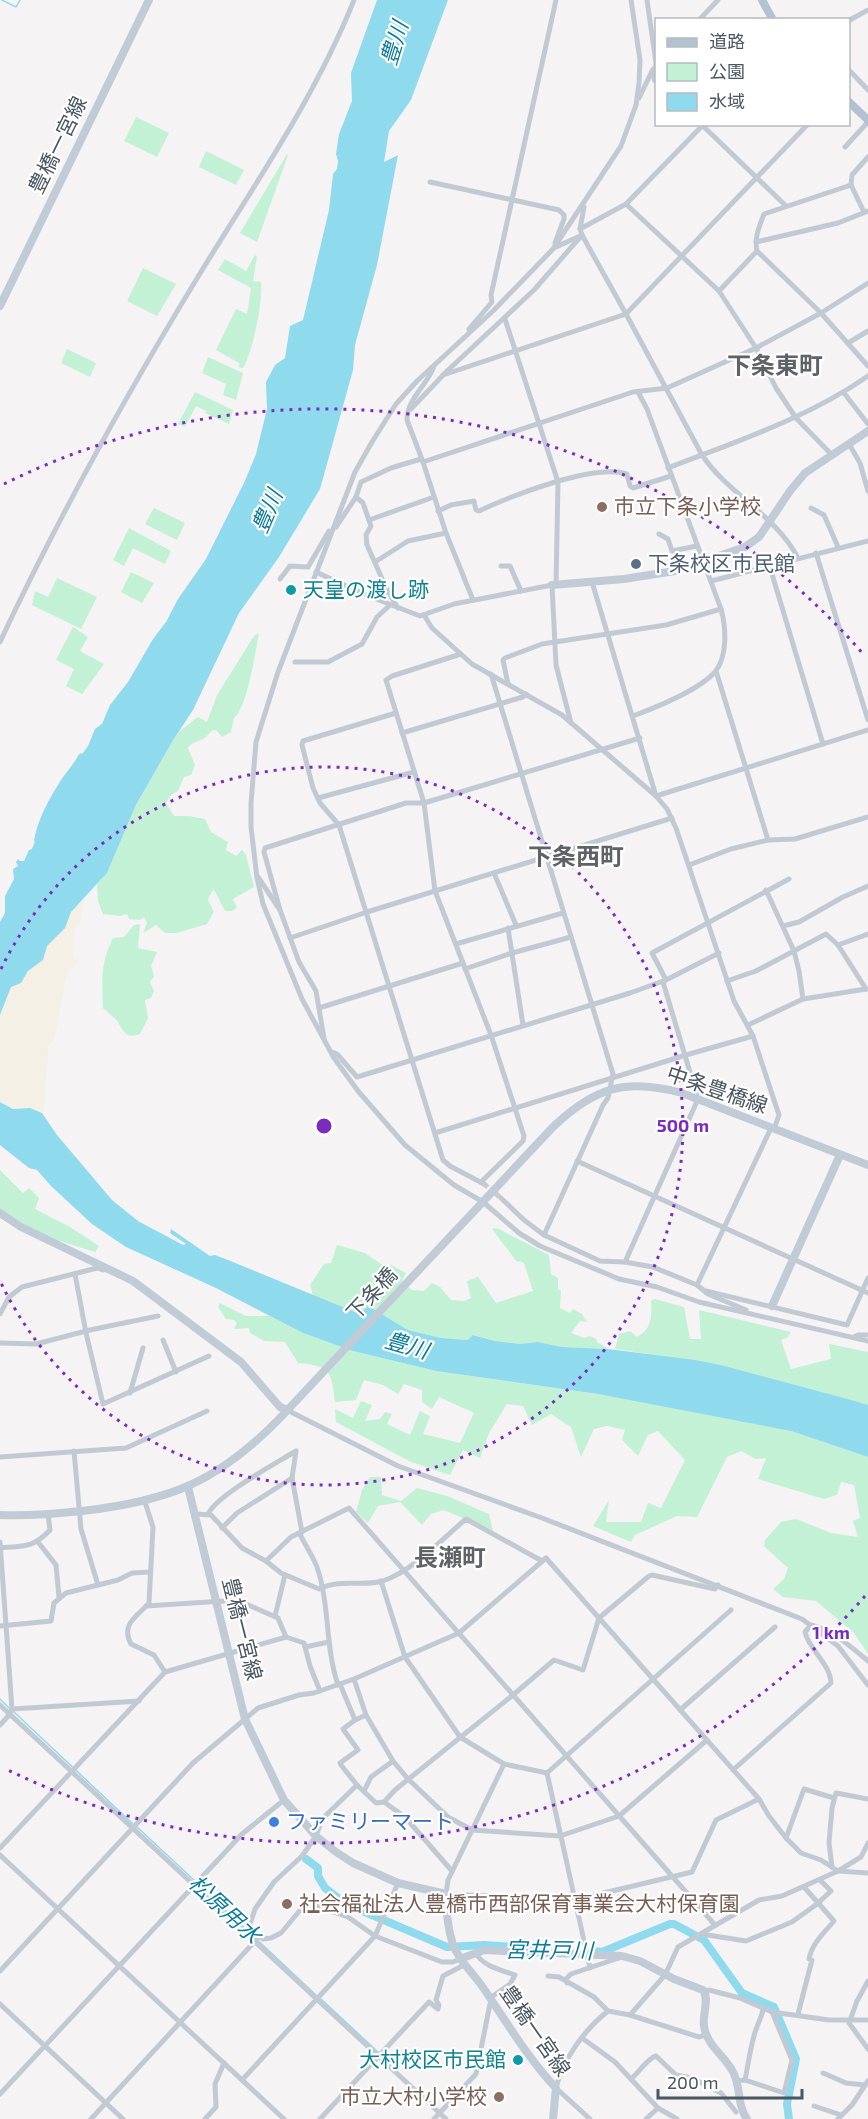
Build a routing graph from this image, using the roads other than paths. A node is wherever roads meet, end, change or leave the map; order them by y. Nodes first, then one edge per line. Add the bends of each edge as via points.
1 (149, 0) edge
2 (354, 0) edge
3 (556, 0) edge
4 (631, 0) edge
5 (646, 0) edge
6 (718, 0) edge
7 (762, 0) edge
8 (868, 10) edge
9 (701, 18) edge
10 (772, 18) edge
11 (850, 20) edge
12 (655, 56) edge
13 (655, 64) edge
14 (850, 70) edge
15 (868, 90) edge
16 (850, 102) edge
17 (636, 105) junction
18 (868, 121) edge
19 (702, 126) edge
20 (704, 126) edge
21 (806, 126) edge
22 (845, 147) dead end
23 (868, 157) edge
24 (757, 177) junction
25 (430, 182) dead end
26 (851, 185) junction
27 (513, 199) junction
28 (585, 202) junction
29 (626, 204) junction
30 (786, 206) junction
31 (866, 212) edge
32 (581, 232) junction
33 (756, 242) junction
34 (554, 247) junction
35 (757, 251) junction
36 (682, 256) junction
37 (868, 283) edge
38 (719, 291) junction
39 (0, 306) edge
40 (821, 313) junction
41 (627, 314) junction
42 (505, 319) junction
43 (868, 331) edge
44 (464, 338) junction
45 (848, 343) junction
46 (756, 348) junction
47 (516, 352) junction
48 (434, 364) junction
49 (868, 366) edge
50 (443, 375) junction
51 (868, 376) edge
52 (667, 388) junction
53 (638, 392) junction
54 (844, 393) junction
55 (407, 412) junction
56 (796, 418) junction
57 (539, 423) junction
58 (868, 424) edge
59 (868, 431) edge
60 (849, 444) junction
61 (702, 455) junction
62 (832, 455) junction
63 (422, 460) junction
64 (668, 468) junction
65 (671, 476) junction
66 (558, 482) junction
67 (868, 491) edge
68 (356, 497) junction
69 (434, 497) junction
70 (811, 508) dead end
71 (438, 511) junction
72 (369, 520) junction
73 (770, 522) junction
74 (333, 527) junction
75 (446, 532) junction
76 (659, 534) dead end
77 (868, 541) edge
78 (697, 546) junction
79 (838, 548) junction
80 (816, 553) junction
81 (798, 558) junction
82 (375, 562) junction
83 (704, 562) junction
84 (769, 564) junction
85 (501, 566) dead end
86 (316, 572) junction
87 (280, 579) dead end
88 (711, 581) junction
89 (592, 582) junction
90 (554, 585) junction
91 (521, 591) junction
92 (473, 600) junction
93 (390, 604) junction
94 (398, 608) junction
95 (721, 609) junction
96 (424, 615) junction
97 (607, 635) junction
98 (0, 642) edge
99 (555, 642) junction
100 (461, 654) junction
101 (295, 662) dead end
102 (716, 671) junction
103 (491, 674) junction
104 (508, 684) junction
105 (526, 694) junction
106 (499, 704) junction
107 (396, 713) junction
108 (633, 716) junction
109 (868, 720) edge
110 (571, 723) junction
111 (868, 730) edge
112 (402, 733) junction
113 (640, 738) junction
114 (823, 744) junction
115 (602, 749) junction
116 (747, 768) junction
117 (414, 772) junction
118 (520, 774) junction
119 (656, 796) junction
120 (318, 798) junction
121 (424, 803) junction
122 (868, 817) edge
123 (672, 818) junction
124 (339, 825) junction
125 (768, 840) junction
126 (546, 857) junction
127 (689, 865) junction
128 (494, 873) junction
129 (256, 875) junction
130 (789, 879) dead end
131 (868, 886) edge
132 (435, 891) junction
133 (766, 891) junction
134 (280, 910) junction
135 (367, 912) junction
136 (563, 914) junction
137 (708, 921) junction
138 (516, 925) junction
139 (783, 926) junction
140 (508, 928) junction
141 (868, 934) edge
142 (571, 937) junction
143 (290, 938) junction
144 (456, 944) junction
145 (838, 945) junction
146 (794, 951) junction
147 (512, 953) junction
148 (719, 953) junction
149 (464, 966) junction
150 (665, 981) junction
151 (727, 981) junction
152 (388, 986) junction
153 (867, 988) edge
154 (803, 999) junction
155 (592, 1005) junction
156 (319, 1008) junction
157 (523, 1025) junction
158 (748, 1025) junction
159 (491, 1035) junction
160 (753, 1036) junction
161 (325, 1043) junction
162 (332, 1052) junction
163 (686, 1055) junction
164 (411, 1060) junction
165 (613, 1078) junction
166 (611, 1089) junction
167 (698, 1100) junction
168 (514, 1108) junction
169 (773, 1128) junction
170 (435, 1133) junction
171 (840, 1155) junction
172 (577, 1161) junction
173 (868, 1165) edge
174 (655, 1196) junction
175 (501, 1198) tunnel mouth
176 (483, 1202) junction
177 (0, 1213) edge
178 (724, 1227) junction
179 (544, 1235) junction
180 (794, 1259) junction
181 (625, 1262) junction
182 (75, 1274) junction
183 (868, 1278) edge
184 (133, 1281) junction
185 (699, 1287) junction
186 (865, 1292) edge
187 (2, 1300) edge
188 (722, 1300) junction
189 (699, 1302) junction
190 (758, 1303) junction
191 (772, 1306) junction
192 (0, 1314) edge
193 (751, 1314) junction
194 (159, 1316) dead end
195 (86, 1333) junction
196 (868, 1335) edge
197 (854, 1337) junction
198 (164, 1340) dead end
199 (868, 1341) edge
200 (0, 1343) edge
201 (143, 1348) dead end
202 (209, 1356) dead end
203 (176, 1372) junction
204 (130, 1393) junction
205 (287, 1410) junction
206 (207, 1411) dead end
207 (74, 1451) junction
208 (0, 1457) edge
209 (292, 1478) junction
210 (188, 1486) junction
211 (145, 1502) junction
212 (79, 1511) junction
213 (48, 1514) junction
214 (196, 1514) junction
215 (208, 1514) junction
216 (0, 1515) edge
217 (222, 1528) junction
218 (301, 1533) junction
219 (0, 1542) edge
220 (38, 1542) junction
221 (0, 1548) edge
222 (266, 1561) junction
223 (542, 1561) junction
224 (404, 1571) junction
225 (150, 1572) junction
226 (285, 1575) junction
227 (381, 1581) junction
228 (98, 1585) junction
229 (718, 1585) junction
230 (321, 1588) junction
231 (59, 1597) junction
232 (216, 1601) junction
233 (146, 1606) junction
234 (731, 1610) dead end
235 (275, 1616) junction
236 (599, 1618) junction
237 (811, 1625) junction
238 (3, 1626) edge
239 (775, 1627) dead end
240 (459, 1633) junction
241 (286, 1637) junction
242 (329, 1642) junction
243 (304, 1647) junction
244 (229, 1652) junction
245 (405, 1657) junction
246 (868, 1661) edge
247 (165, 1672) junction
248 (354, 1679) junction
249 (654, 1680) junction
250 (339, 1684) junction
251 (868, 1685) edge
252 (320, 1691) junction
253 (513, 1695) junction
254 (139, 1701) junction
255 (0, 1705) edge
256 (680, 1710) junction
257 (11, 1712) junction
258 (366, 1715) junction
259 (245, 1719) junction
260 (355, 1720) junction
261 (0, 1725) edge
262 (460, 1737) junction
263 (707, 1740) junction
264 (566, 1756) junction
265 (393, 1761) junction
266 (504, 1764) junction
267 (73, 1769) junction
268 (733, 1770) junction
269 (547, 1773) junction
270 (408, 1779) junction
271 (357, 1785) junction
272 (364, 1791) junction
273 (834, 1798) junction
274 (759, 1799) junction
275 (868, 1799) edge
276 (284, 1800) junction
277 (384, 1802) junction
278 (619, 1816) junction
279 (134, 1826) junction
280 (472, 1830) junction
281 (316, 1836) junction
282 (560, 1836) junction
283 (786, 1838) junction
284 (868, 1843) edge
285 (0, 1848) edge
286 (0, 1855) edge
287 (835, 1869) junction
288 (452, 1871) junction
289 (868, 1873) edge
290 (674, 1878) junction
291 (820, 1880) junction
292 (398, 1883) junction
293 (196, 1884) junction
294 (804, 1887) junction
295 (446, 1894) junction
296 (574, 1900) junction
297 (818, 1904) junction
298 (58, 1908) junction
299 (715, 1925) junction
300 (700, 1934) junction
301 (375, 1936) junction
302 (257, 1939) junction
303 (475, 1952) junction
304 (586, 1952) junction
305 (458, 1954) junction
306 (622, 1956) junction
307 (119, 1966) junction
308 (590, 1968) junction
309 (0, 1971) edge
310 (665, 1975) junction
311 (548, 1976) dead end
312 (868, 1981) edge
313 (567, 1983) junction
314 (705, 1992) junction
315 (318, 1998) junction
316 (491, 1999) junction
317 (0, 2004) edge
318 (763, 2009) junction
319 (608, 2011) junction
320 (774, 2012) junction
321 (798, 2014) junction
322 (630, 2015) junction
323 (849, 2020) junction
324 (868, 2020) edge
325 (181, 2022) junction
326 (706, 2036) junction
327 (582, 2038) junction
328 (45, 2045) junction
329 (868, 2049) edge
330 (380, 2055) junction
331 (224, 2063) junction
332 (823, 2073) dead end
333 (631, 2079) junction
334 (242, 2080) junction
335 (741, 2080) junction
336 (866, 2083) edge
337 (556, 2088) junction
338 (0, 2094) edge
339 (106, 2103) junction
340 (814, 2106) dead end
341 (658, 2108) junction
342 (738, 2110) junction
343 (441, 2112) junction
344 (839, 2117) edge
345 (552, 2118) edge
346 (91, 2119) edge
347 (123, 2119) edge
348 (205, 2119) edge
349 (284, 2119) edge
350 (320, 2119) edge
351 (434, 2119) edge
352 (446, 2119) edge
353 (590, 2119) edge
354 (646, 2119) edge
355 (677, 2119) edge
356 (733, 2119) edge
357 (747, 2119) edge

1 - 39 main road, 豊橋一宮線
2 - 98 street via 320,75 104,439
3 - 27 street
4 - 17 street via 640,60
5 - 12 street
6 - 9 street
7 - 10 main road
8 - 11 street
13 - 17 street
14 - 15 street
16 - 18 main road
17 - 28 street via 621,146
18 - 22 street
19 - 29 street
20 - 24 street
21 - 24 street
23 - 26 street via 852,175
24 - 30 street
24 - 36 street
25 - 27 street
26 - 30 street
26 - 31 street
27 - 34 street via 562,212 564,219
27 - 44 street via 492,303
28 - 32 street
28 - 34 street
29 - 32 street
29 - 36 street
30 - 33 street via 764,214
31 - 33 street via 838,223
32 - 34 street
32 - 41 street
32 - 42 street
33 - 35 street
34 - 44 street
35 - 38 street
35 - 40 street
36 - 38 street
36 - 41 street
37 - 40 street
38 - 46 street
40 - 45 street
40 - 46 street
41 - 47 street
41 - 52 street
42 - 47 street
42 - 50 street
43 - 45 street
44 - 48 street
45 - 49 street
46 - 52 street
46 - 56 street
47 - 50 street
47 - 57 street
48 - 55 street
48 - 74 street via 396,404 372,442
50 - 55 street
51 - 54 street
52 - 53 street
52 - 61 street
53 - 57 street
53 - 64 street
54 - 56 street
54 - 58 street
55 - 63 street
56 - 61 street
56 - 62 street
57 - 63 street
57 - 66 street
59 - 60 main road
60 - 62 main road
60 - 67 street via 860,463
61 - 64 street
61 - 73 street via 730,488
62 - 73 main road via 798,481
63 - 68 street via 366,479
63 - 69 street
64 - 65 street
65 - 66 street via 633,488 627,474 621,472 582,475
65 - 78 street
66 - 71 street via 479,511 474,501
66 - 90 street
68 - 72 street via 363,503
68 - 74 street
69 - 71 street
69 - 72 street
70 - 79 street via 824,515
71 - 75 street
72 - 82 street via 366,540
73 - 81 street
73 - 83 main road via 752,543
74 - 86 street
74 - 87 street via 308,567 290,566
75 - 82 street via 408,541
75 - 92 street
76 - 78 street via 668,539 672,550
77 - 79 street
78 - 83 street
79 - 80 street
80 - 81 street
80 - 109 street
81 - 84 street
82 - 94 street
83 - 88 street
83 - 89 main road via 675,571
84 - 88 street
84 - 114 street
85 - 91 street via 510,566
86 - 93 street
86 - 129 street via 256,742 251,803
88 - 95 street
89 - 90 main road
89 - 97 street
90 - 91 street
90 - 99 street
91 - 92 street
92 - 96 street
93 - 94 street
93 - 101 street via 377,617 362,644 328,662
94 - 96 street
95 - 97 street via 666,625
95 - 102 street via 723,650
96 - 100 street via 432,628
97 - 99 street
97 - 108 street
99 - 104 street via 505,658
99 - 110 street via 556,665
100 - 103 street
100 - 107 street via 386,680
102 - 108 street via 677,697
102 - 116 street
103 - 104 street
103 - 106 street
104 - 105 street
105 - 106 street
105 - 110 street
106 - 112 street
106 - 118 street
107 - 112 street
107 - 120 street via 303,741
108 - 113 street
110 - 115 street
111 - 114 street
112 - 117 street
113 - 115 street
113 - 119 street
114 - 116 street
115 - 118 street
115 - 119 street
116 - 119 street
116 - 125 street
117 - 120 street
117 - 121 street
118 - 121 street
118 - 126 street
119 - 123 street
120 - 124 street
121 - 124 street via 406,803
121 - 132 street
122 - 125 street via 795,839
123 - 126 street
123 - 127 street
124 - 134 street via 265,848
124 - 135 street
125 - 127 street
126 - 128 street
126 - 136 street
127 - 137 street
128 - 132 street
128 - 138 street
129 - 134 street
129 - 161 street via 272,930
130 - 133 street
131 - 139 street via 799,922
132 - 135 street
132 - 144 street
133 - 137 street
133 - 139 street
134 - 143 street
135 - 143 street
135 - 152 street
136 - 138 street
136 - 142 street
137 - 148 street
137 - 150 street via 652,953
138 - 140 street
139 - 146 street
140 - 144 street
140 - 147 street
141 - 145 street
142 - 147 street
142 - 155 street
143 - 156 street via 316,991
144 - 149 street
145 - 146 street via 826,934
145 - 153 street
146 - 151 street
146 - 154 street
147 - 149 street
147 - 157 street
148 - 150 street
148 - 151 street
149 - 152 street
149 - 159 street
150 - 155 street
150 - 163 street
151 - 158 street
152 - 156 street
152 - 164 street
153 - 154 street
154 - 158 street
155 - 157 street
155 - 165 street
156 - 161 street
157 - 159 street
158 - 160 street
159 - 164 street
159 - 168 street
160 - 163 street
160 - 169 street via 779,1115
161 - 162 street
162 - 164 street via 357,1077
162 - 176 street via 358,1092 405,1145 454,1185
163 - 165 street
163 - 167 street
164 - 170 street
165 - 166 street
165 - 168 street
166 - 167 main road, 中条豊橋線 via 657,1086
166 - 172 street
166 - 176 main road, 中条豊橋線 via 569,1112
167 - 169 main road, 中条豊橋線
167 - 174 street
168 - 170 street
168 - 170 street via 523,1141 482,1183 443,1160
169 - 171 main road, 中条豊橋線
169 - 178 street
171 - 173 main road, 中条豊橋線
171 - 180 main road
172 - 174 street
172 - 179 street
174 - 178 street
174 - 181 street
175 - 179 street
176 - 189 street via 540,1246 619,1279
176 - 205 main road, 下条橋
177 - 184 main road
178 - 180 street
178 - 185 street
179 - 181 street via 600,1261
180 - 186 street
180 - 191 main road
181 - 185 street via 653,1267
182 - 184 street via 97,1268
182 - 187 street via 22,1287
182 - 195 street
183 - 186 street
184 - 205 main road via 241,1362
185 - 188 street
185 - 190 street
186 - 191 street via 847,1325
187 - 192 street
188 - 189 street
188 - 190 street
188 - 193 street
189 - 193 street
190 - 191 street
193 - 197 street
194 - 195 street
195 - 200 street via 36,1344
195 - 204 street via 103,1404
196 - 197 street
197 - 199 street
198 - 203 street
201 - 204 street
202 - 203 street
203 - 204 street
205 - 210 main road via 237,1459
205 - 229 street via 398,1466
206 - 207 street via 126,1448
207 - 208 street
207 - 212 street
209 - 215 street via 296,1451 225,1497
209 - 217 street via 237,1513
209 - 218 street
210 - 211 main road
210 - 214 main road, 豊橋一宮線
211 - 212 main road
211 - 225 street via 153,1527
212 - 213 main road
212 - 228 street
213 - 216 main road
213 - 220 street via 50,1530
214 - 215 street
214 - 232 main road, 豊橋一宮線
215 - 217 street
217 - 222 street via 242,1548
218 - 222 street via 291,1537
218 - 224 street via 349,1508
218 - 230 street via 316,1565
219 - 221 street
220 - 221 street
220 - 231 street via 56,1565
221 - 238 street
222 - 226 street
223 - 224 street via 466,1520
223 - 236 street via 546,1558
223 - 240 street
224 - 227 street
224 - 240 street
225 - 228 street via 132,1573
225 - 233 street
226 - 230 street
226 - 235 street
227 - 230 street via 336,1583
227 - 245 street
228 - 231 street
229 - 236 street via 715,1589 652,1575
229 - 237 street
230 - 242 street
231 - 238 street via 51,1621
232 - 233 street
232 - 235 street via 246,1604
232 - 244 main road, 豊橋一宮線
233 - 247 street via 128,1625 128,1639 154,1655
234 - 249 street
235 - 241 street
236 - 249 street
236 - 253 street via 583,1670 554,1660
237 - 246 street via 843,1640
237 - 251 street via 838,1646
237 - 268 street via 805,1632 806,1638 831,1683
238 - 257 street
239 - 256 street
240 - 245 street
240 - 253 street
241 - 243 street via 304,1643
241 - 244 street
242 - 243 street
242 - 250 street via 331,1665
243 - 252 street
244 - 247 street
244 - 259 main road, 豊橋一宮線
245 - 248 street
245 - 262 street
247 - 254 street
248 - 250 street
248 - 258 street
249 - 256 street
249 - 264 street
250 - 252 street
250 - 260 street
252 - 259 street via 258,1708
253 - 262 street
253 - 264 street
254 - 257 street
254 - 267 street
255 - 257 street
256 - 263 street
257 - 261 street
257 - 267 street
258 - 260 street
258 - 265 street
259 - 276 main road, 豊橋一宮線
259 - 279 street via 193,1763
260 - 271 street via 343,1729 358,1750 340,1762
262 - 266 street
262 - 270 street
263 - 268 street
263 - 278 street
264 - 269 street
264 - 278 street
265 - 270 street
265 - 272 street via 370,1778
266 - 269 street
266 - 280 street
267 - 279 street
267 - 285 street
268 - 274 street
269 - 282 street
270 - 277 street
270 - 280 street via 448,1817
271 - 272 street
271 - 281 street via 326,1815
272 - 277 street via 376,1803
273 - 275 street via 836,1792
273 - 283 street via 804,1789
273 - 287 street via 829,1844
274 - 283 street
274 - 290 street via 716,1820 692,1872
276 - 281 main road, 豊橋一宮線
276 - 293 street via 242,1834
277 - 288 street via 405,1817
278 - 282 street
278 - 290 street
279 - 293 street
279 - 298 street
280 - 282 street
280 - 288 street
281 - 292 main road, 豊橋一宮線 via 353,1863
281 - 302 street via 255,1909 249,1927
282 - 296 street
283 - 287 street via 801,1853
284 - 287 street via 861,1857
286 - 298 street
287 - 289 street
287 - 291 street
288 - 295 street
290 - 296 street
290 - 299 street
291 - 294 street
291 - 297 street via 831,1891
292 - 295 main road, 豊橋一宮線
292 - 301 street
293 - 302 street
293 - 307 street
294 - 297 street
294 - 299 street via 759,1900
295 - 296 street
295 - 305 main road, 豊橋一宮線 via 446,1912
296 - 304 street
297 - 300 street via 792,1922 746,1941
297 - 321 street via 834,1921 811,1951
298 - 307 street
298 - 309 street
299 - 300 street
300 - 310 street via 678,1947
301 - 302 street via 348,1917 309,1905 281,1933
301 - 305 street via 442,1962 453,1962
301 - 315 street
302 - 315 street
302 - 325 street
303 - 304 main road
303 - 305 main road
303 - 316 street via 486,1964 515,1975
304 - 306 main road
304 - 308 street
305 - 316 main road, 豊橋一宮線
305 - 330 street via 443,1976 436,2000 438,2009 429,2002
306 - 308 street
306 - 310 main road
307 - 325 street
307 - 328 street
308 - 313 street via 568,1976
310 - 314 main road
310 - 322 street
311 - 313 street
312 - 323 street
313 - 319 street via 594,1997
314 - 318 street via 741,1998
314 - 326 main road
315 - 330 street
315 - 334 street
316 - 337 main road, 豊橋一宮線 via 539,2070
316 - 343 street via 476,2074
317 - 328 street
318 - 320 street
318 - 335 street
319 - 322 street
319 - 327 street
320 - 321 street
320 - 335 street via 792,2060 784,2092
321 - 323 street
322 - 326 street
323 - 324 street
323 - 329 street
325 - 331 street
325 - 339 street
326 - 335 main road
327 - 333 street
327 - 337 street
328 - 338 street
328 - 339 street
330 - 343 street
330 - 350 street
331 - 334 street
331 - 348 street via 215,2084 216,2107
332 - 336 street via 846,2083
333 - 341 street
333 - 342 street via 650,2057 656,2056 676,2075 692,2078 721,2093
334 - 349 street
335 - 342 main road
336 - 344 street
337 - 345 main road, 豊橋一宮線
337 - 353 street
339 - 346 street
339 - 347 street
340 - 344 street
341 - 354 street
341 - 355 street
342 - 356 street
342 - 357 main road
343 - 351 street
343 - 352 street

